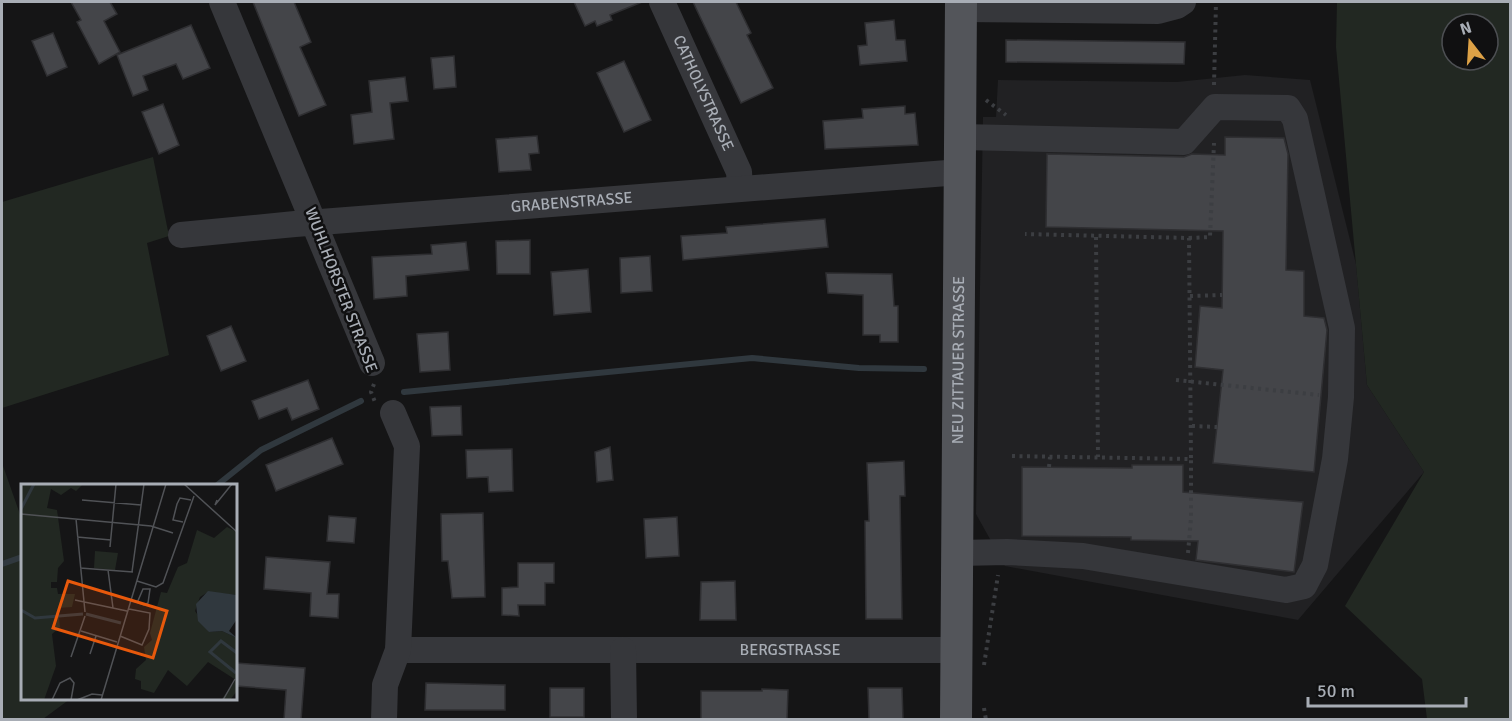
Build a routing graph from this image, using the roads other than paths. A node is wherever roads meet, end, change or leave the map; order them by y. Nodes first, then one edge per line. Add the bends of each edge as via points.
1 (222, 2) edge
2 (662, 2) edge
3 (1183, 2) edge
4 (961, 5) edge
5 (1065, 5) edge
6 (961, 137) junction
7 (960, 171) junction
8 (740, 187) junction
9 (315, 222) junction
10 (181, 235) dead end
11 (372, 363) road end
12 (393, 413) road end
13 (958, 553) junction
14 (398, 650) junction
15 (623, 650) junction
16 (956, 650) junction
17 (384, 720) edge
18 (624, 720) edge
19 (956, 720) edge

1 - 9 street, WUHLHORSTER STRASSE
2 - 8 street, CATHOLYSTRASSE via 739,172
3 - 5 street via 1158,11
4 - 5 street
4 - 6 main road, NEU ZITTAUER STRASSE
6 - 7 main road, NEU ZITTAUER STRASSE
6 - 13 street via 1184,142 1215,107 1288,108 1295,119 1342,328 1335,459 1315,565 1304,586 1286,590 1083,556
7 - 8 street, GRABENSTRASSE
7 - 13 main road, NEU ZITTAUER STRASSE
8 - 9 street, GRABENSTRASSE
9 - 10 street, GRABENSTRASSE
9 - 11 street, WUHLHORSTER STRASSE
12 - 14 street via 407,446
13 - 16 main road, NEU ZITTAUER STRASSE
14 - 15 street, BERGSTRASSE
14 - 17 street via 386,685
15 - 16 street, BERGSTRASSE
15 - 18 street
16 - 19 main road, NEU ZITTAUER STRASSE

